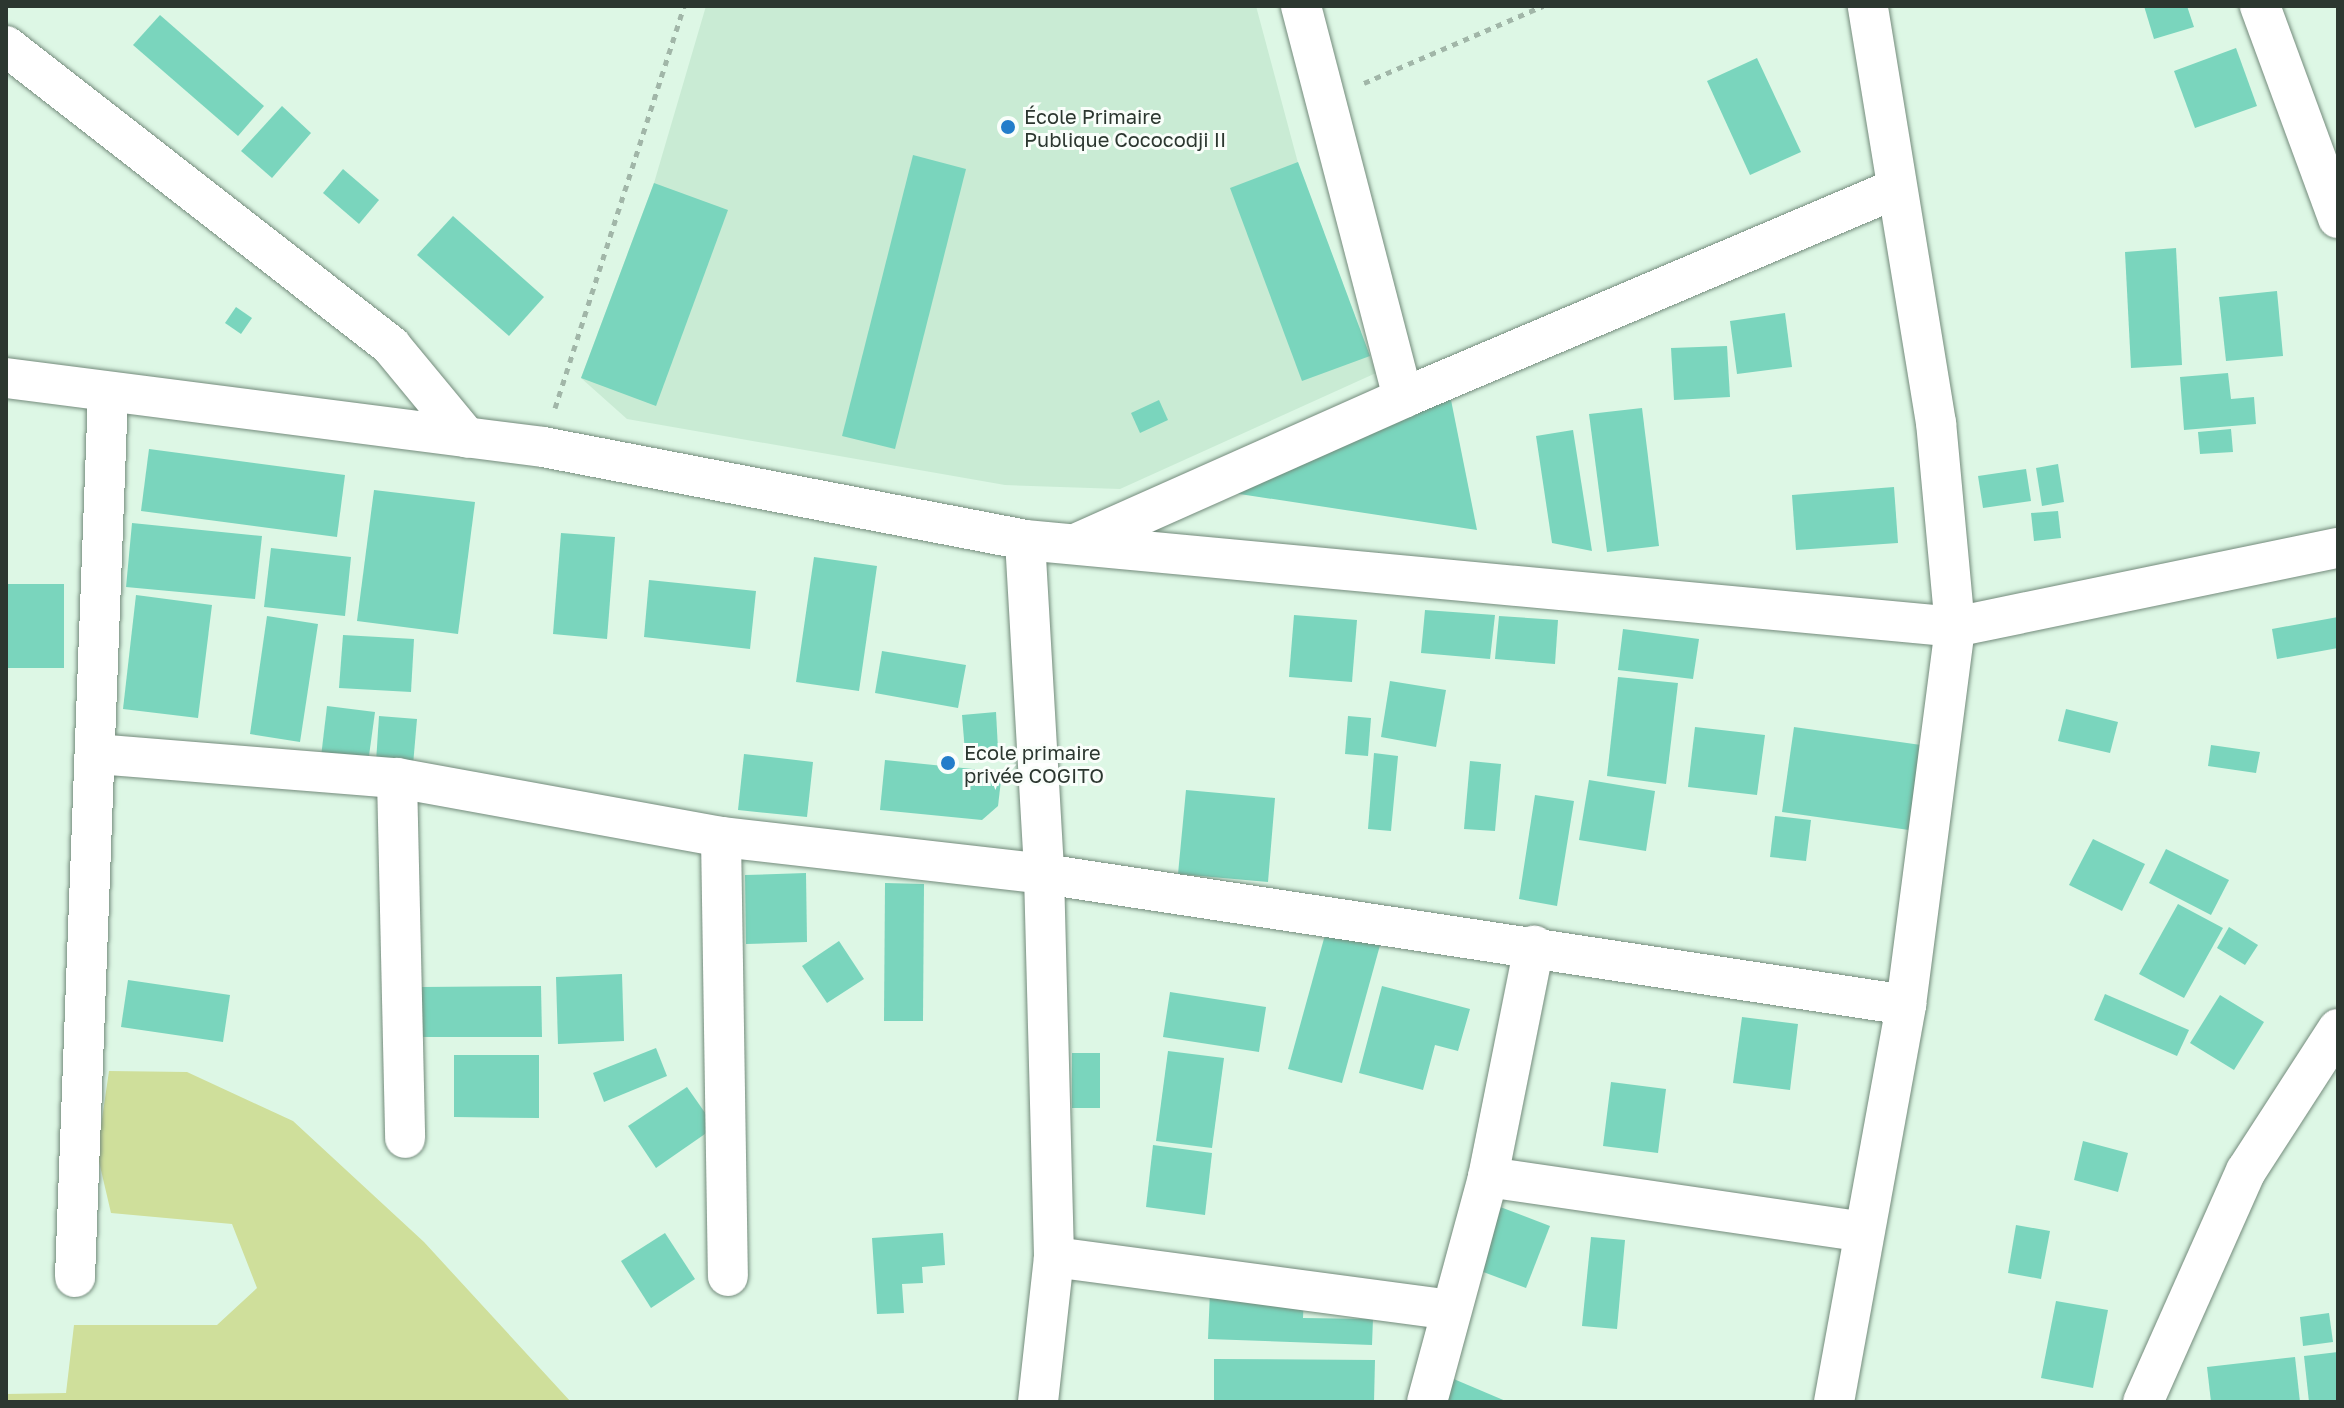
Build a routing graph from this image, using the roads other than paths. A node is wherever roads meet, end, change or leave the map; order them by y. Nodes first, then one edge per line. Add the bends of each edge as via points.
1 (1301, 6) edge
2 (1868, 6) edge
3 (2260, 6) edge
4 (6, 46) edge
5 (1895, 189) junction
6 (2338, 218) edge
7 (6, 378) edge
8 (108, 395) junction
9 (1403, 398) junction
10 (467, 438) junction
11 (1025, 540) junction
12 (1078, 543) junction
13 (2338, 548) edge
14 (1955, 627) junction
15 (96, 754) junction
16 (397, 778) junction
17 (721, 837) junction
18 (1044, 874) junction
19 (1534, 946) junction
20 (1906, 1005) junction
21 (2338, 1029) edge
22 (405, 1138) dead end
23 (1488, 1177) junction
24 (1864, 1232) junction
25 (1054, 1257) junction
26 (728, 1276) dead end
27 (75, 1277) dead end
28 (1450, 1310) junction
29 (1038, 1402) edge
30 (1427, 1402) edge
31 (1834, 1402) edge
32 (2143, 1402) edge

1 - 9 street
2 - 5 street
3 - 6 street
4 - 10 street via 391,346
5 - 9 street
5 - 14 street via 1936,423
7 - 8 street
8 - 10 street
8 - 15 street
9 - 12 street
10 - 11 street via 543,447
11 - 12 street
11 - 18 street
12 - 14 street
13 - 14 street
14 - 20 street
15 - 16 street
15 - 27 street
16 - 17 street
16 - 22 street
17 - 18 street
17 - 26 street
18 - 19 street
18 - 25 street
19 - 20 street
19 - 23 street
20 - 24 street
21 - 32 street via 2246,1171
23 - 24 street
23 - 28 street
24 - 31 street
25 - 28 street
25 - 29 street
28 - 30 street

